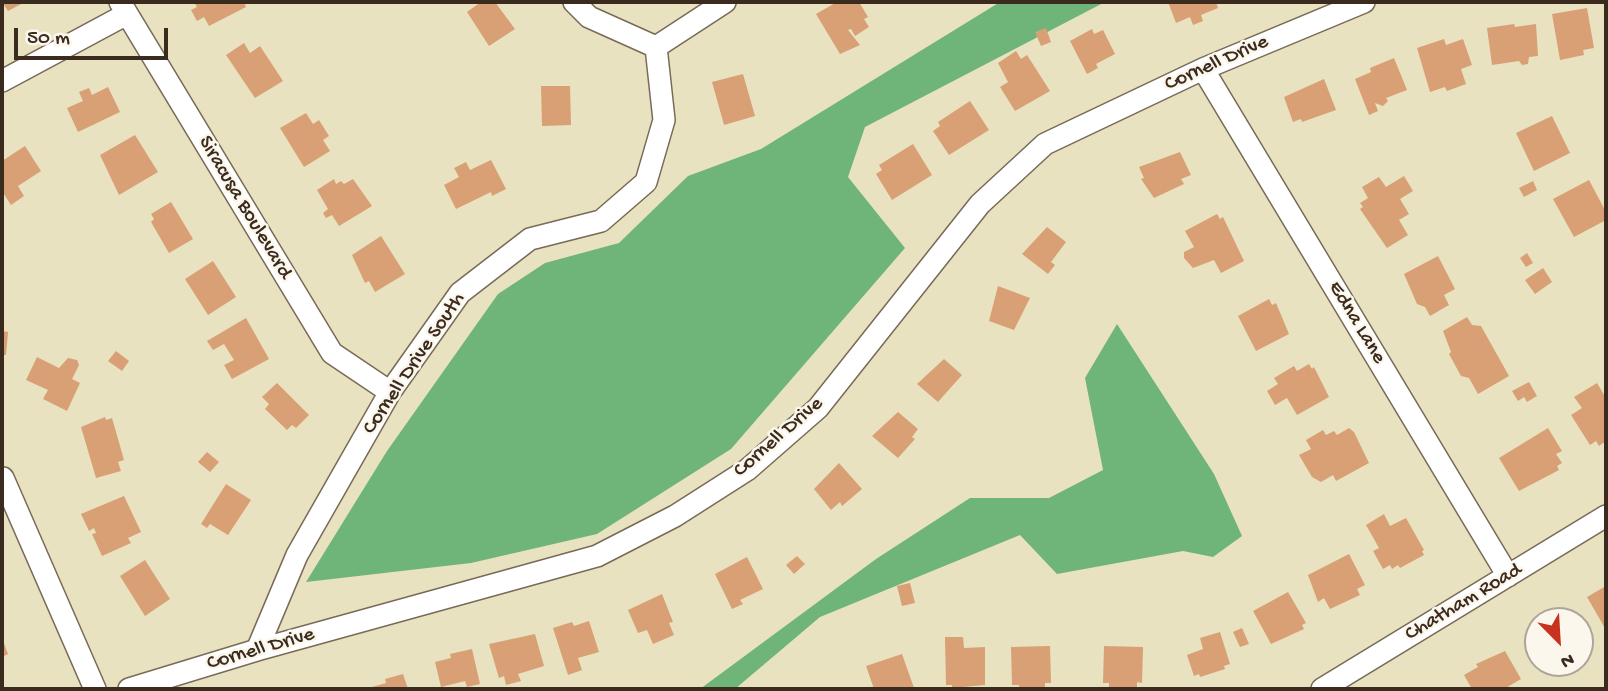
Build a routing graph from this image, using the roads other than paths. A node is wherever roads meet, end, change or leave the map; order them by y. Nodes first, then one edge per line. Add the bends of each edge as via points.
1 (574, 2) edge
2 (725, 2) edge
3 (1364, 2) edge
4 (123, 8) edge
5 (656, 47) junction
6 (1203, 69) junction
7 (2, 80) edge
8 (390, 393) junction
9 (3, 478) edge
10 (1606, 516) edge
11 (1508, 576) junction
12 (257, 650) junction
13 (95, 689) edge
14 (129, 689) edge
15 (1322, 689) edge

1 - 5 street via 589,17
2 - 5 street
3 - 6 street, Cornell Drive
4 - 7 street
4 - 8 street, Siracusa Boulevard via 332,353
5 - 8 street, Cornell Drive South via 664,120 646,182 601,221 530,239 460,293
6 - 11 street, Edna Lane
6 - 12 street, Cornell Drive via 1045,144 980,204 818,408 747,470 675,516 597,556
8 - 12 street, Cornell Drive South via 297,555
9 - 13 street
10 - 11 street, Chatham Road
11 - 15 street, Chatham Road
12 - 14 street, Cornell Drive

